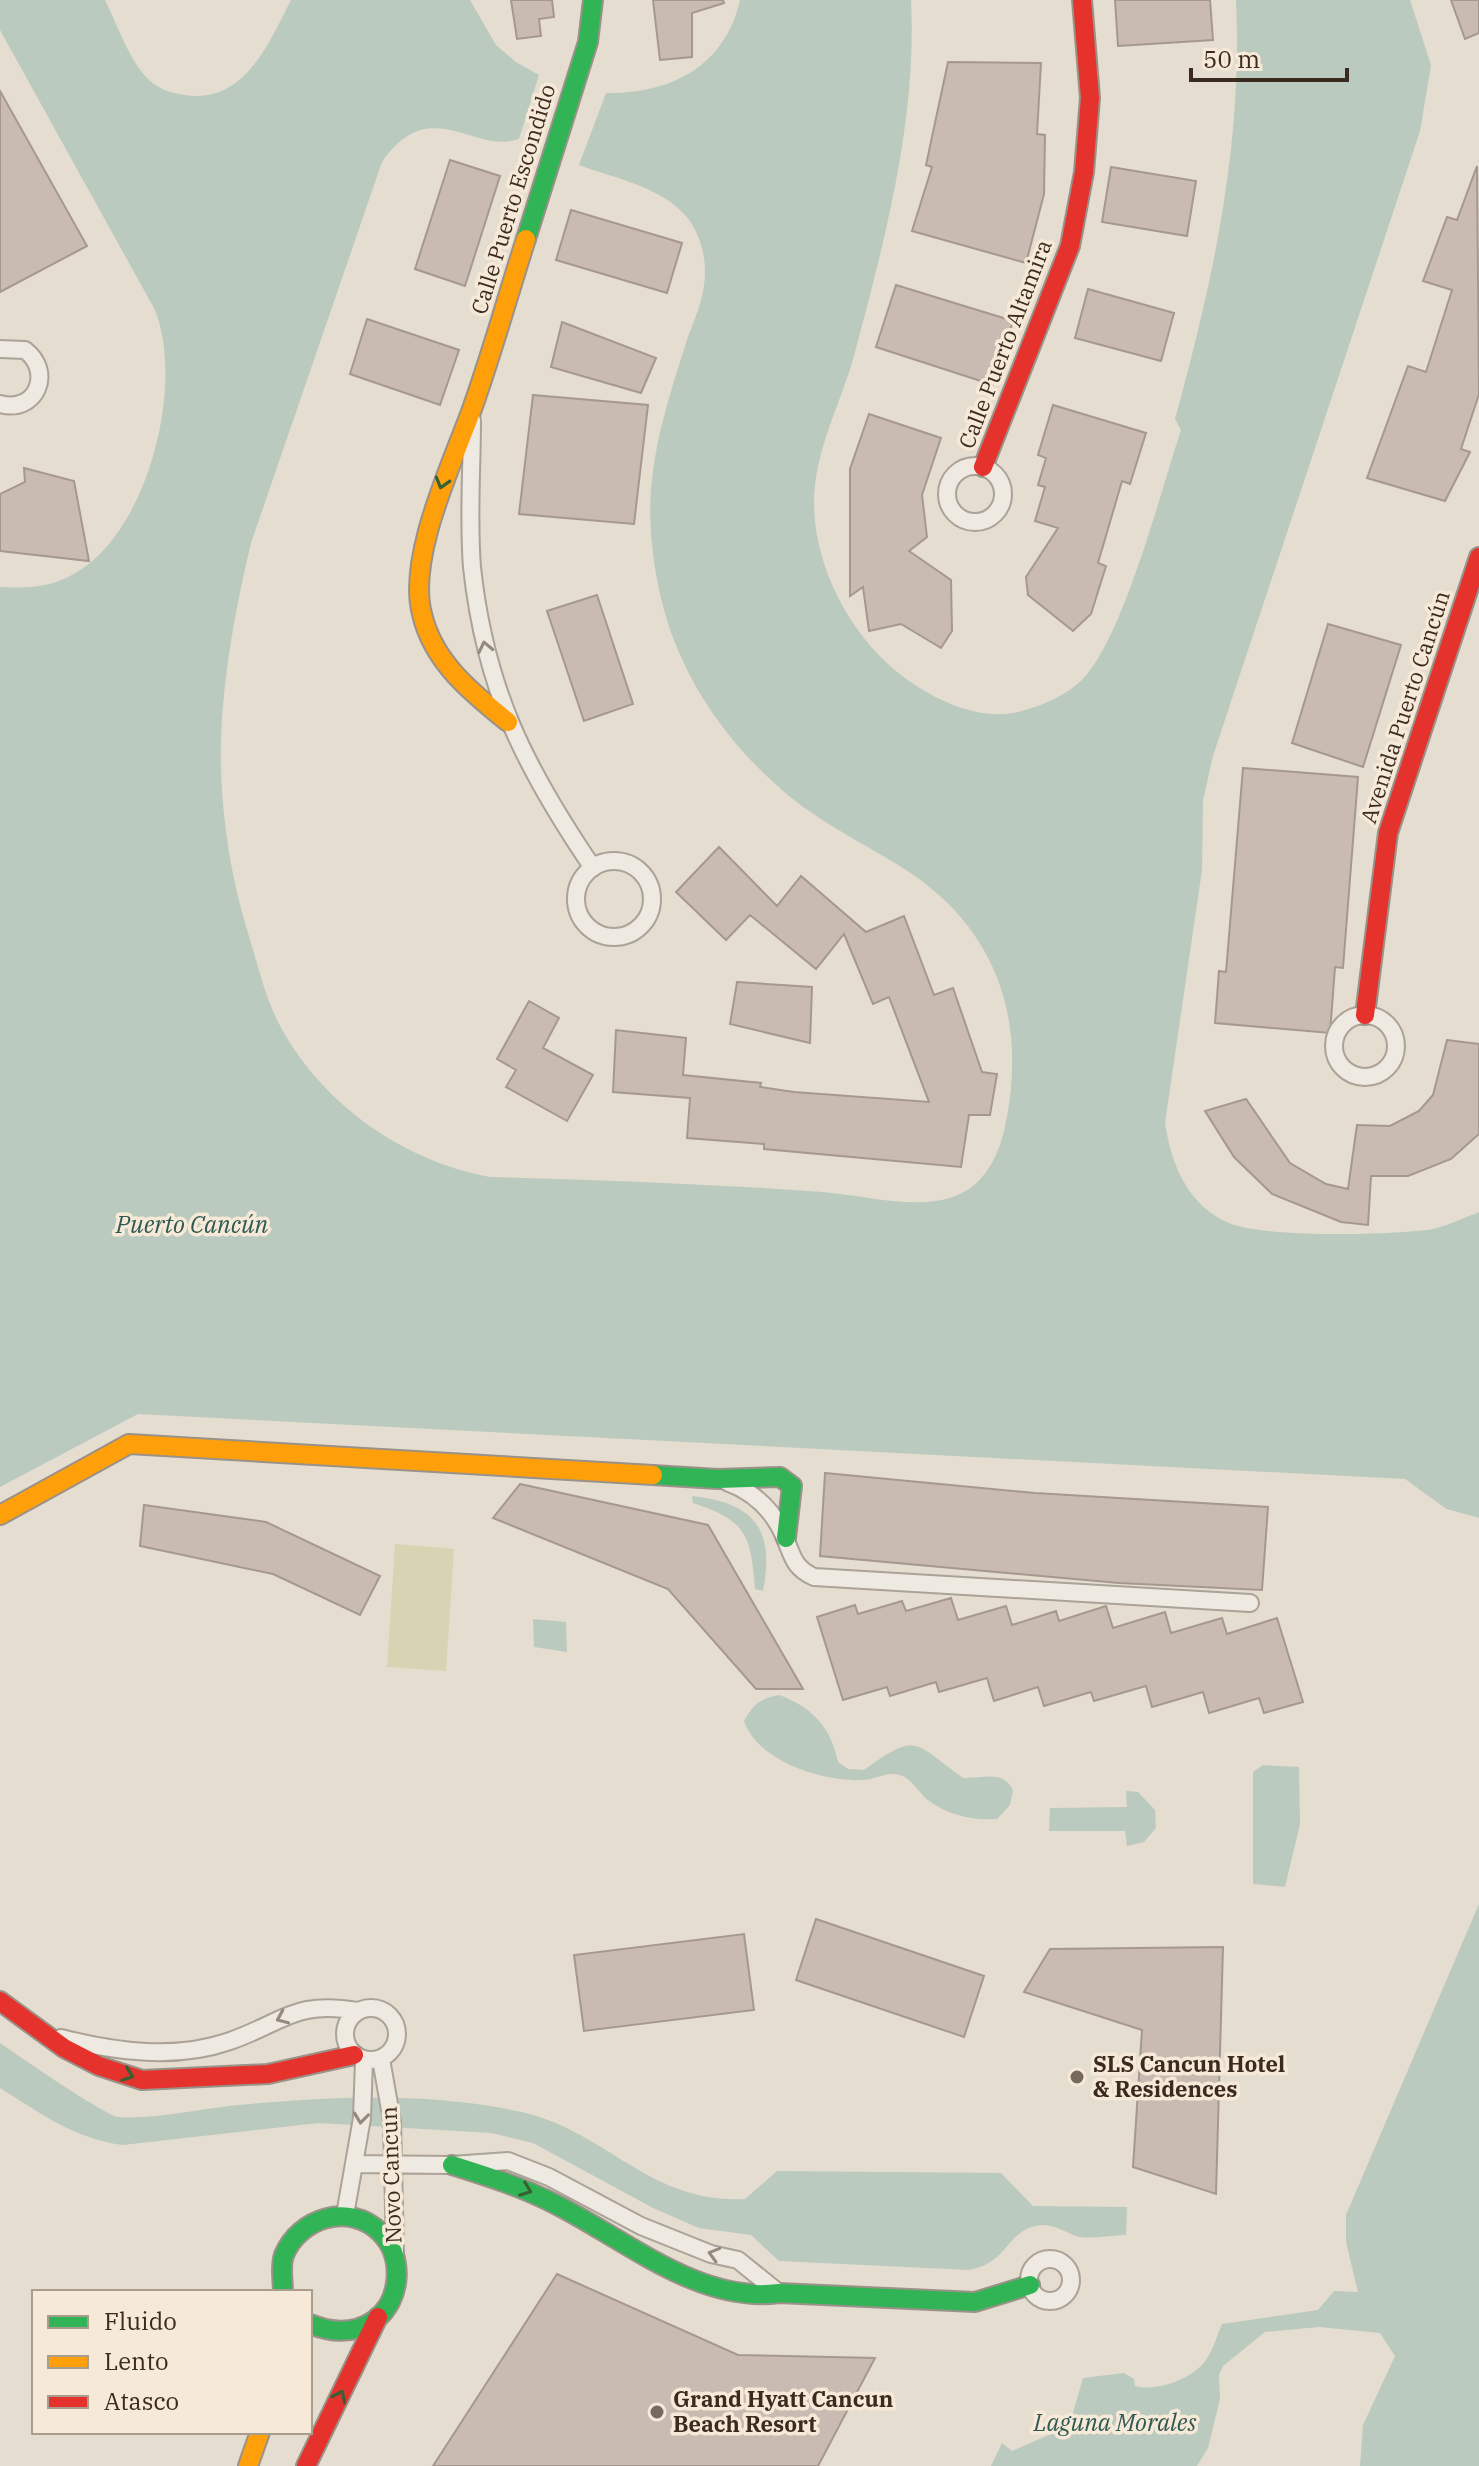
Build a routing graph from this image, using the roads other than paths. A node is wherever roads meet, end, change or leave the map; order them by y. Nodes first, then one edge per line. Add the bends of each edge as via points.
1 (593, 0) edge
2 (1082, 0) edge
3 (0, 349) edge
4 (0, 404) edge
5 (472, 410) junction
6 (983, 467) dead end
7 (1479, 557) edge
8 (508, 722) junction
9 (593, 868) junction
10 (1365, 1015) dead end
11 (718, 1479) junction
12 (790, 1499) junction
13 (767, 1507) junction
14 (0, 1515) edge
15 (786, 1538) junction
16 (1250, 1603) dead end
17 (0, 2001) edge
18 (358, 2011) junction
19 (32, 2031) junction
20 (174, 2054) junction
21 (367, 2058) junction
22 (172, 2079) junction
23 (354, 2164) junction
24 (393, 2164) junction
25 (452, 2165) junction
26 (345, 2215) junction
27 (395, 2256) junction
28 (280, 2272) junction
29 (1030, 2285) dead end
30 (277, 2290) edge
31 (283, 2290) edge
32 (779, 2293) junction
33 (378, 2317) junction
34 (312, 2324) edge
35 (259, 2434) edge
36 (248, 2466) edge
37 (306, 2466) edge

1 - 5 street, Calle Puerto Escondido via 588,42
2 - 6 street, Calle Puerto Altamira via 1090,98 1070,246
3 - 4 street via 25,350 41,374 30,400 11,407
8 -> 5 street, Calle Puerto Escondido via 485,652 472,564
5 -> 8 street, Calle Puerto Escondido via 444,475 433,517 422,567 421,613 459,682
7 - 10 street, Avenida Puerto Cancún via 1388,833
8 - 9 street, Calle Puerto Escondido via 546,798
9 - 9 street via 577,892 580,916 587,926 611,937 635,931 645,922 652,898 643,874 622,862
11 - 12 street via 780,1477 792,1486
11 - 13 street via 741,1487
11 - 14 street via 129,1444
12 - 13 street via 781,1509
12 - 15 street
13 - 15 street
15 - 16 street via 800,1571 814,1577
17 - 19 street
18 -> 20 street via 303,2009 229,2041
18 - 21 street via 345,2028 346,2043
18 - 21 street via 382,2010 395,2023 397,2041
19 - 20 street via 96,2047
19 -> 22 street via 140,2080
20 - 22 street
21 - 22 street via 313,2070
21 -> 23 street, Novo Cancun
21 - 24 street, Novo Cancun via 388,2094
23 - 24 street
23 - 26 street, Novo Cancun
24 - 25 street
24 - 27 street, Novo Cancun
25 -> 32 street via 535,2193 719,2290 768,2298
32 -> 25 street via 738,2260 641,2226 549,2177 508,2161
26 - 27 street via 376,2228
26 - 28 street via 314,2219 300,2228 282,2256
27 - 33 street via 395,2290
28 - 30 street
28 - 31 street
29 - 32 street via 975,2302
33 - 34 street via 342,2332
37 -> 33 street
35 - 36 street

